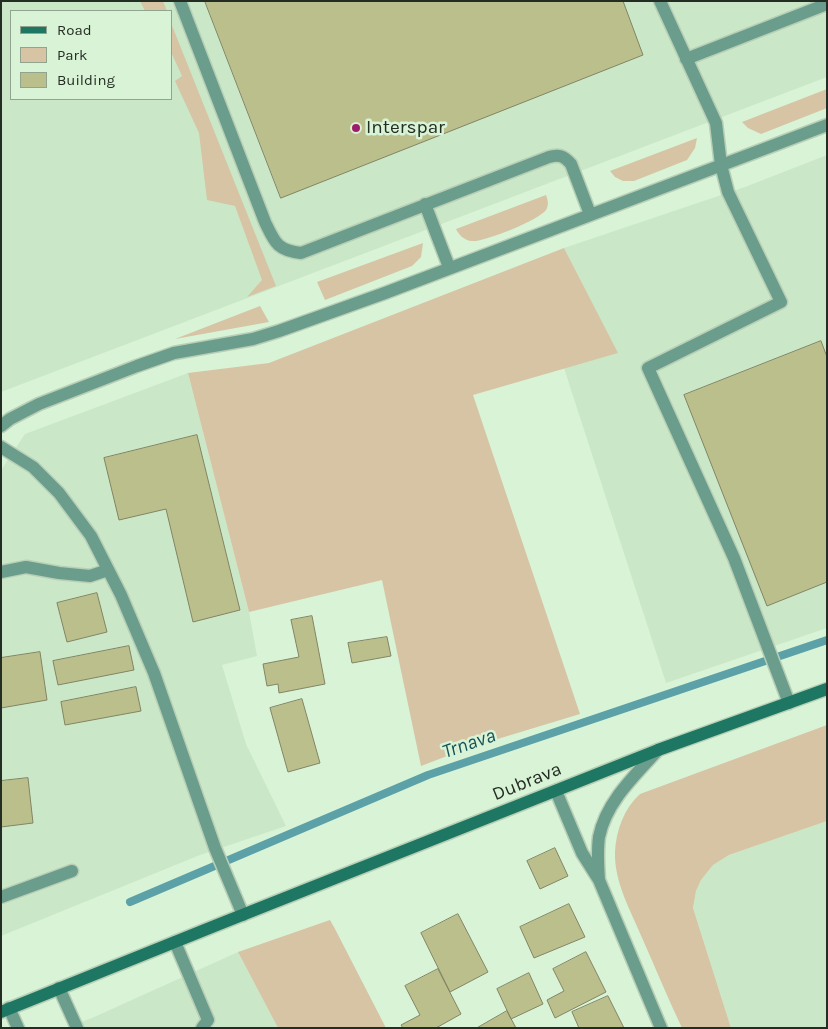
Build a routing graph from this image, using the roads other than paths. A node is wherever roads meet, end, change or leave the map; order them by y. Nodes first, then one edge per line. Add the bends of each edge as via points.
1 (180, 1) edge
2 (660, 1) edge
3 (827, 4) edge
4 (686, 59) junction
5 (827, 125) edge
6 (721, 165) junction
7 (425, 204) junction
8 (590, 214) junction
9 (450, 267) junction
10 (1, 426) edge
11 (1, 447) edge
12 (108, 570) junction
13 (1, 572) edge
14 (827, 689) edge
15 (789, 703) junction
16 (658, 750) junction
17 (556, 791) junction
18 (72, 871) dead end
19 (599, 880) junction
20 (1, 897) edge
21 (243, 915) junction
22 (175, 942) junction
23 (59, 988) junction
24 (4, 1010) edge
25 (18, 1028) edge
26 (77, 1028) edge
27 (202, 1028) edge
28 (661, 1028) edge

1 - 7 street via 275,243 286,251 301,253
2 - 4 street
3 - 4 street
4 - 6 street via 716,123
5 - 6 street
6 - 8 street
6 - 15 street via 728,192 781,302 648,368 734,558
7 - 8 street via 558,155 571,164
7 - 9 street
8 - 9 street
9 - 10 street via 253,339 174,353 39,404
11 - 12 street via 33,467 59,493 91,536
12 - 13 street via 90,576 26,567
12 - 21 street via 154,673 215,848
14 - 15 main road, Dubrava
15 - 16 main road, Dubrava
16 - 17 main road, Dubrava
16 - 19 street via 610,807 599,836
17 - 19 street via 582,854
17 - 21 main road, Dubrava
18 - 20 street
19 - 28 street
21 - 22 main road, Dubrava
22 - 23 main road, Dubrava
22 - 27 street via 208,1020
23 - 24 main road, Dubrava
23 - 26 street
24 - 25 street

